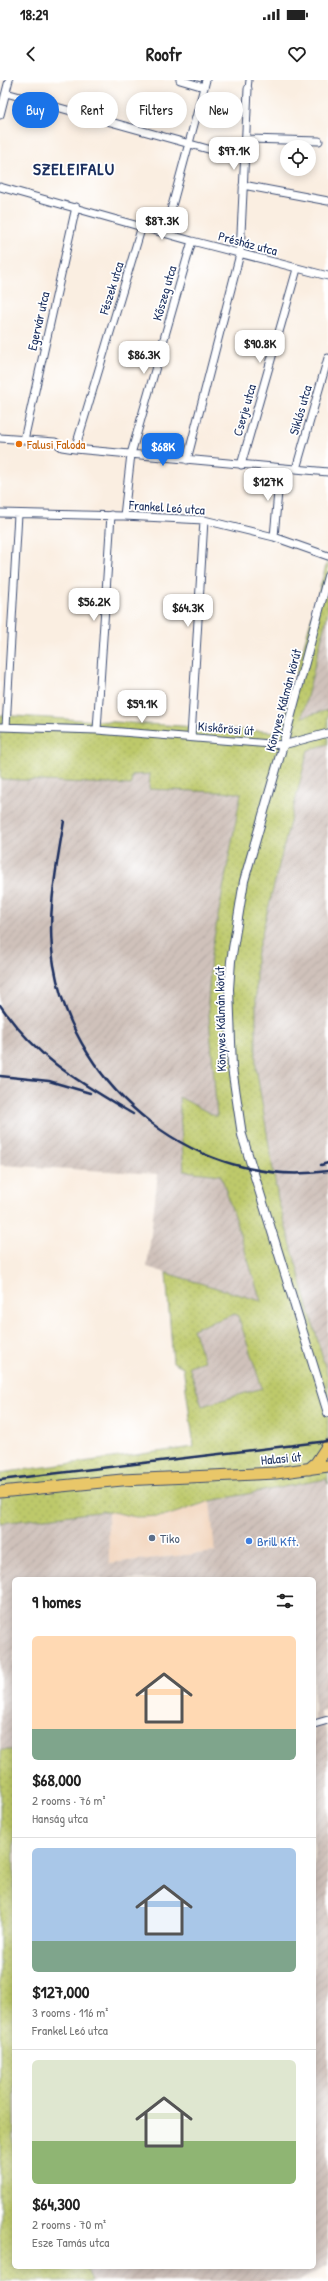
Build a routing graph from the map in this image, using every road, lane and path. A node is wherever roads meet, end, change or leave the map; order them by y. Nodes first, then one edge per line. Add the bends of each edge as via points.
1 (9, 80) edge
2 (180, 80) edge
3 (249, 80) edge
4 (205, 83) edge
5 (248, 88) joint
6 (6, 93) junction
7 (0, 115) edge
8 (245, 139) junction
9 (319, 141) dead end
10 (190, 143) junction
11 (244, 159) junction
12 (243, 185) junction
13 (0, 187) edge
14 (328, 201) edge
15 (76, 207) junction
16 (142, 226) junction
17 (165, 232) junction
18 (192, 241) junction
19 (240, 254) junction
20 (297, 269) junction
21 (328, 276) edge
22 (328, 358) edge
23 (0, 438) edge
24 (24, 440) junction
25 (75, 449) junction
26 (132, 454) junction
27 (187, 460) junction
28 (241, 464) junction
29 (280, 469) junction
30 (296, 469) junction
31 (328, 472) edge
32 (0, 513) edge
33 (18, 514) junction
34 (111, 515) junction
35 (124, 516) junction
36 (204, 520) junction
37 (274, 537) junction
38 (328, 556) edge
39 (328, 576) edge
40 (3, 727) edge
41 (97, 730) junction
42 (328, 732) edge
43 (191, 737) junction
44 (283, 745) junction
45 (328, 1413) edge
46 (328, 1445) edge
47 (328, 1466) edge
48 (309, 1469) junction
49 (0, 1492) edge
50 (328, 1720) edge
51 (316, 1723) edge

1 - 6 street
2 - 4 street
3 - 5 street
4 - 10 street
5 - 8 street
6 - 7 street
6 - 10 street
8 - 9 street
8 - 11 street
10 - 11 street
10 - 17 street
11 - 12 street
12 - 14 street
12 - 19 street
13 - 15 street, Présház utca
15 - 16 street, Présház utca
15 - 24 street, Egervár utca
16 - 17 street, Présház utca
16 - 25 street, Fészek utca
17 - 18 street, Présház utca
18 - 19 street, Présház utca
18 - 26 street, Kőszeg utca
19 - 20 street, Présház utca
19 - 27 street
20 - 21 street, Présház utca
20 - 28 street, Cserje utca
22 - 30 street, Siklós utca
23 - 24 street
24 - 25 street via 55,442 62,447
25 - 26 street
26 - 27 street
26 - 35 street, Kőszeg utca
27 - 28 street
28 - 29 street
29 - 30 street
29 - 37 street
30 - 31 street
32 - 33 street, Frankel Leó utca
33 - 34 street, Frankel Leó utca
33 - 40 street
34 - 35 street, Frankel Leó utca
34 - 41 street
35 - 36 street, Frankel Leó utca
36 - 37 street, Frankel Leó utca
36 - 43 street
37 - 38 street, Frankel Leó utca
39 - 44 street, Könyves Kálmán körút
40 - 41 street, Kiskőrösi út
41 - 43 street, Kiskőrösi út
42 - 44 street, Kiskőrösi út
43 - 44 street, Kiskőrösi út
44 - 45 street, Könyves Kálmán körút via 244,881 236,924 229,989 232,1068 242,1135
46 - 48 main road via 316,1464
47 - 48 main road, Halasi út
48 - 49 main road, Halasi út via 122,1480
50 - 51 street

